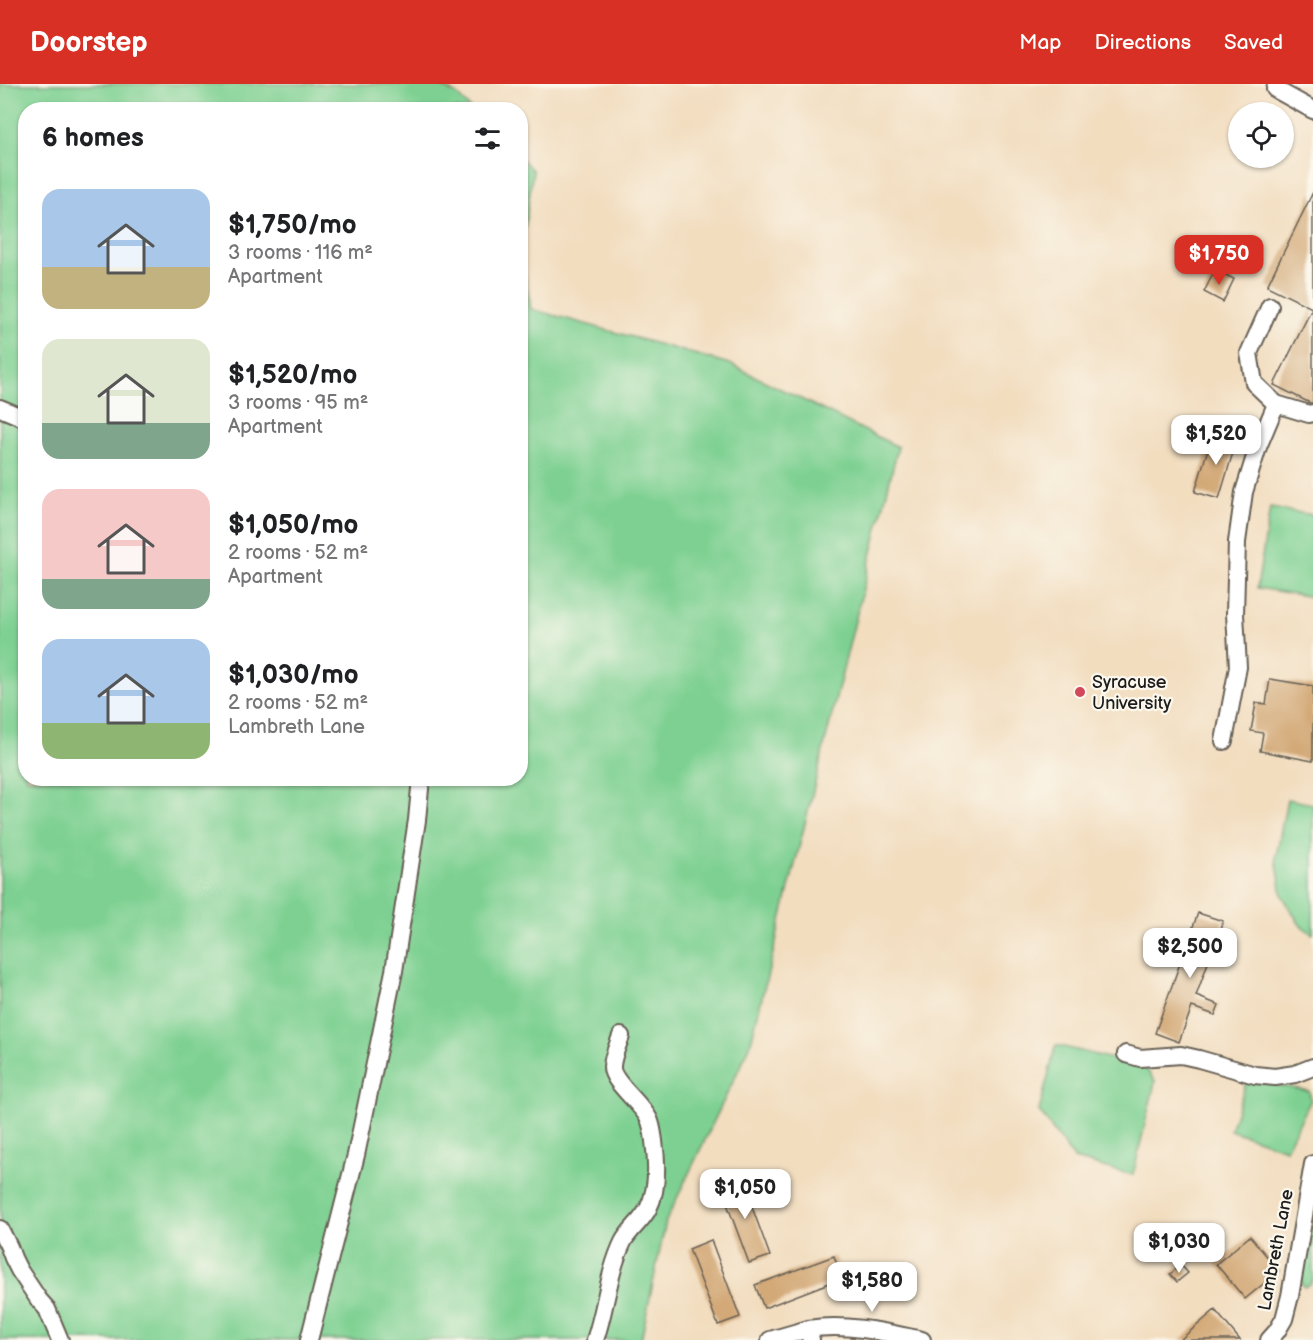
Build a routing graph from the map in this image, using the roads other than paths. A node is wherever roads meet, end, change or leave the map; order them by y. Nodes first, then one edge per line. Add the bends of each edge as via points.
1 (1277, 84) edge
2 (1313, 110) edge
3 (1270, 306) dead end
4 (1276, 404) junction
5 (0, 408) edge
6 (1313, 413) edge
7 (18, 416) edge
8 (1224, 741) dead end
9 (420, 786) edge
10 (621, 1036) dead end
11 (1126, 1054) dead end
12 (1313, 1067) edge
13 (1313, 1164) edge
14 (0, 1229) edge
15 (809, 1335) edge
16 (60, 1340) edge
17 (309, 1340) edge
18 (595, 1340) edge
19 (770, 1340) edge
20 (922, 1340) edge
21 (1269, 1340) edge

1 - 2 street via 1275,89
3 - 4 street via 1249,352 1254,383
4 - 6 street
4 - 8 street via 1244,492 1237,542 1238,667
5 - 7 street
9 - 17 street via 394,971 379,1046
10 - 18 street via 611,1068 649,1119 655,1185 649,1208 624,1241
11 - 12 street via 1140,1058 1181,1055 1275,1077
13 - 21 street, Lambreth Lane via 1290,1296 1284,1319
14 - 16 street via 13,1258 47,1309
15 - 19 street
15 - 20 street via 818,1328 844,1327

